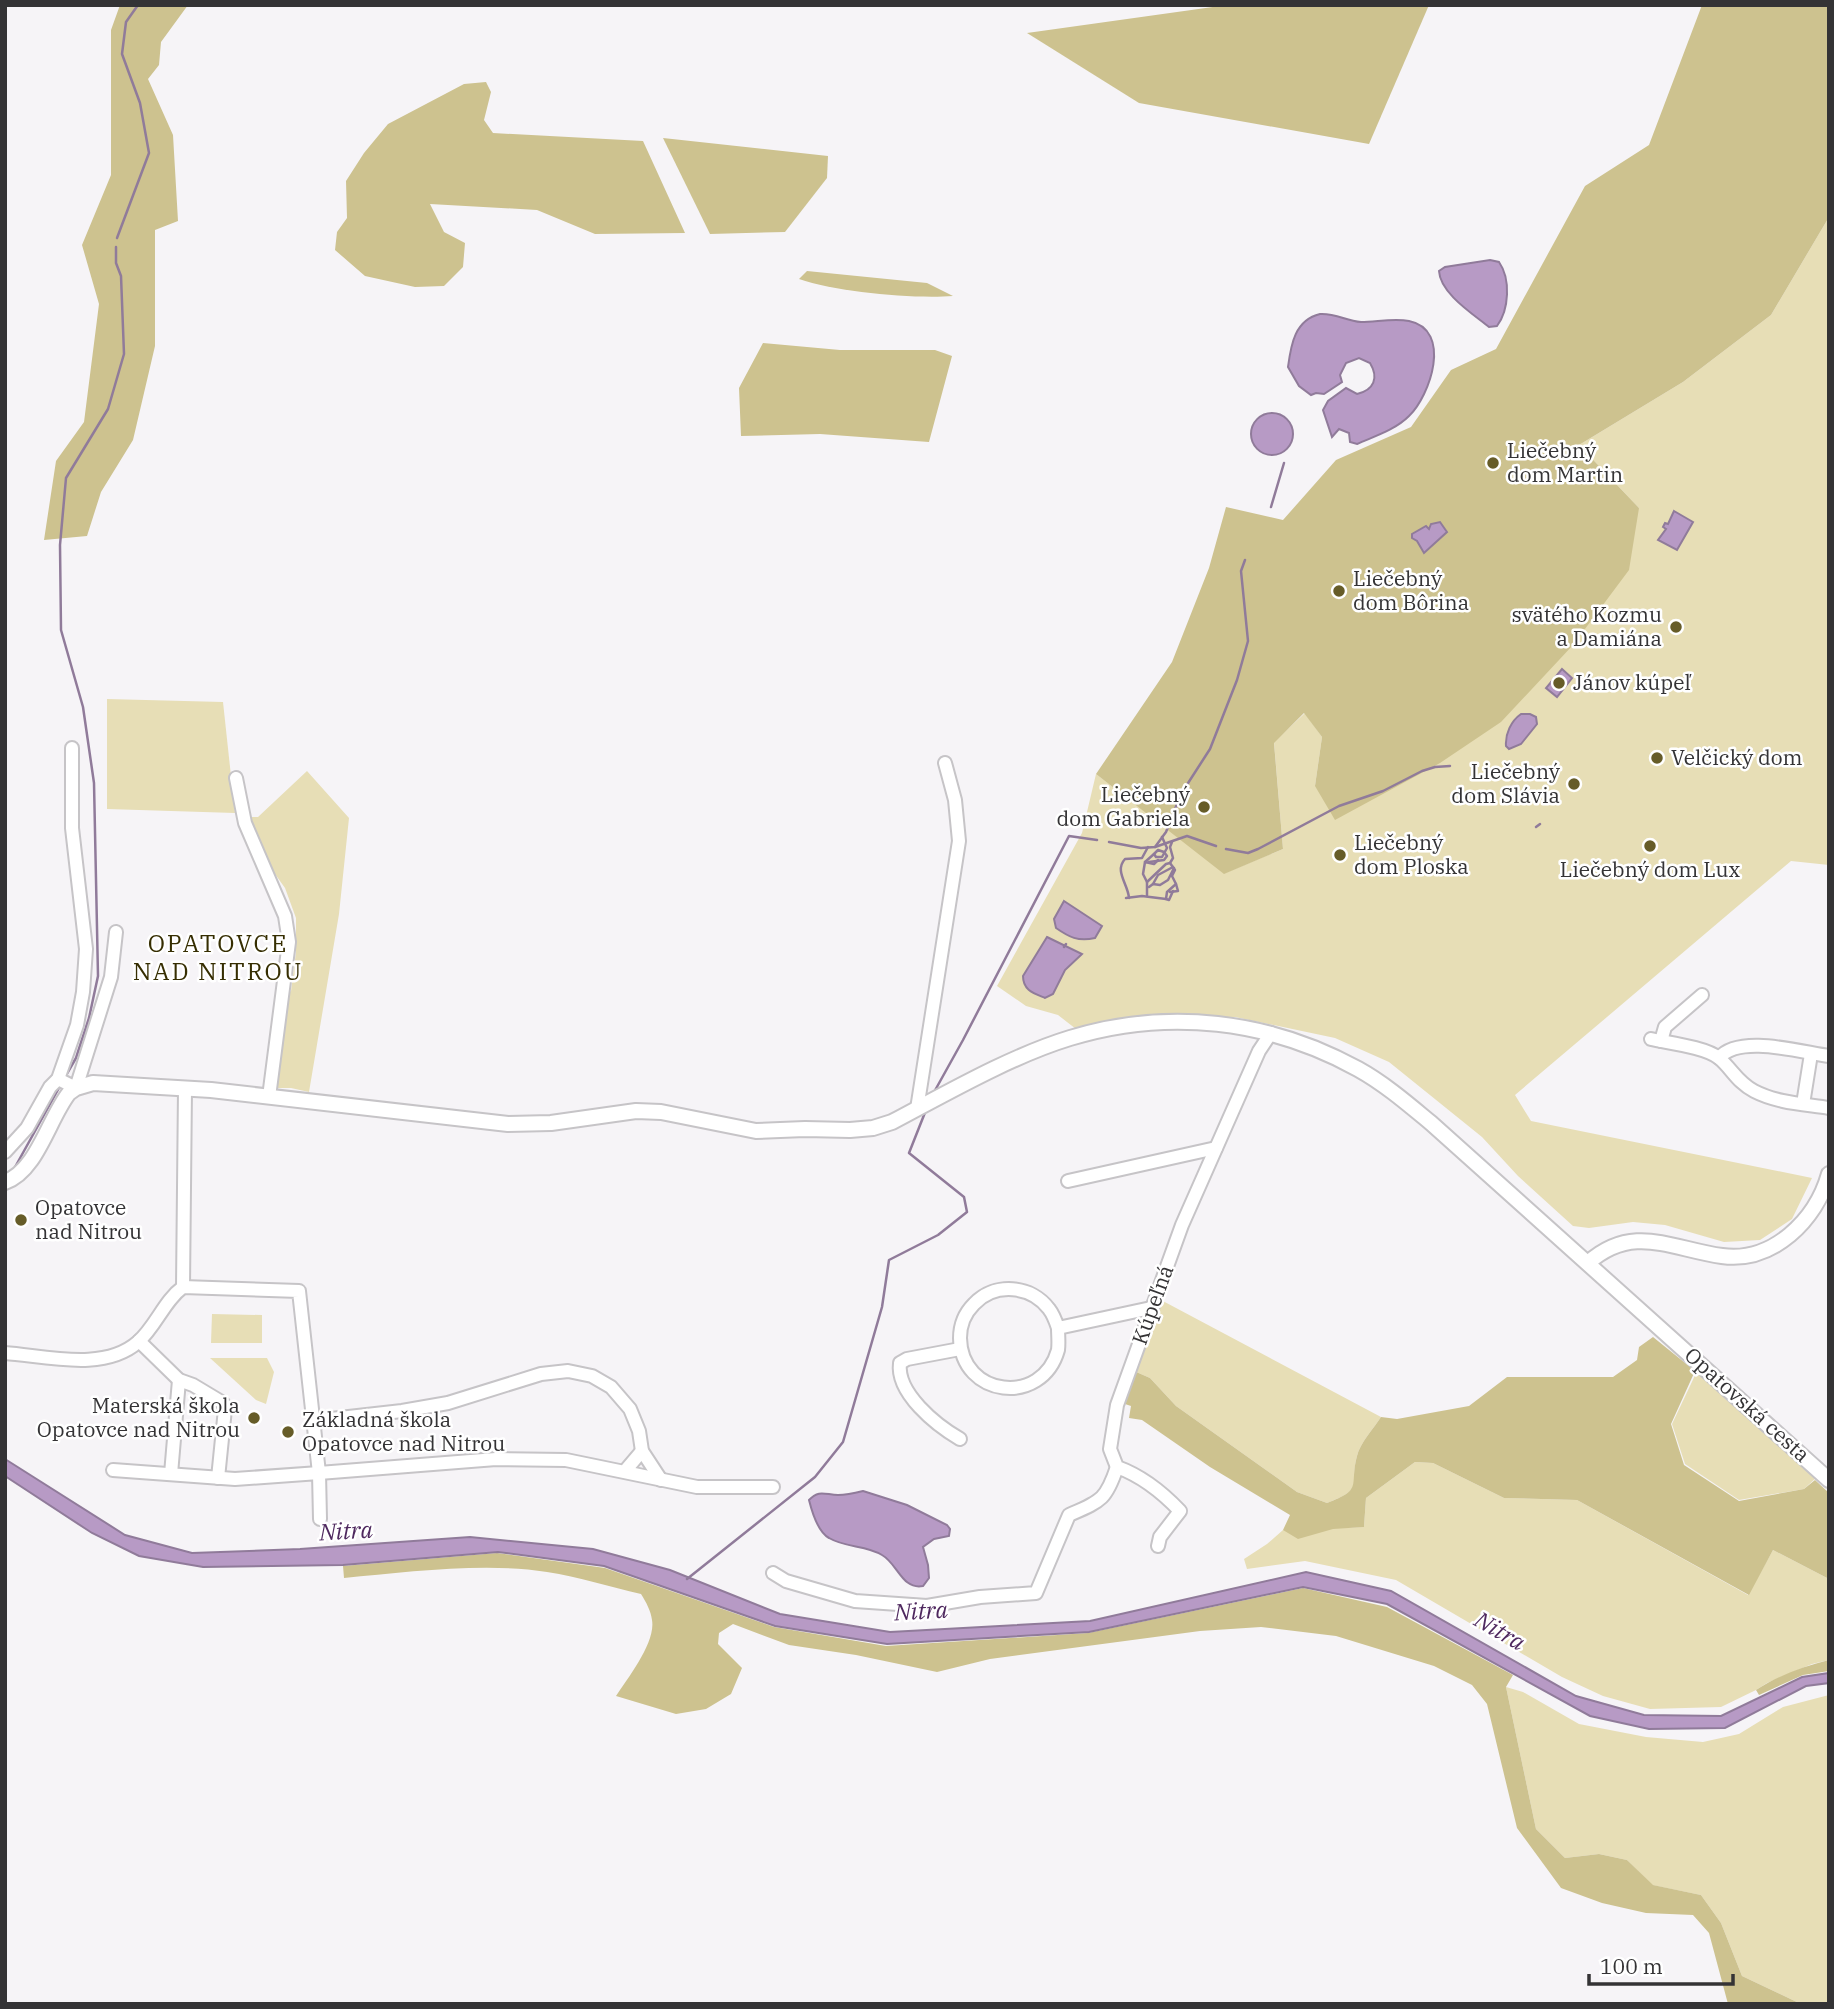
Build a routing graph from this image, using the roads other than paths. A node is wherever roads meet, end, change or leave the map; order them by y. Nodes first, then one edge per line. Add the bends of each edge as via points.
1 (72, 748) dead end
2 (945, 763) dead end
3 (236, 778) dead end
4 (116, 932) dead end
5 (1702, 995) dead end
6 (1264, 1031) junction
7 (1811, 1054) junction
8 (1829, 1056) edge
9 (1719, 1058) junction
10 (67, 1084) junction
11 (186, 1089) junction
12 (269, 1097) junction
13 (1804, 1104) junction
14 (1829, 1108) edge
15 (917, 1110) junction
16 (1216, 1148) junction
17 (5, 1152) edge
18 (1829, 1174) edge
19 (1068, 1181) dead end
20 (5, 1182) edge
21 (1588, 1263) junction
22 (183, 1287) junction
23 (1151, 1308) junction
24 (1058, 1328) junction
25 (139, 1341) junction
26 (960, 1349) junction
27 (5, 1353) edge
28 (179, 1380) junction
29 (313, 1420) junction
30 (960, 1439) dead end
31 (642, 1451) junction
32 (1117, 1467) junction
33 (113, 1470) dead end
34 (625, 1471) junction
35 (319, 1473) junction
36 (171, 1474) junction
37 (218, 1478) junction
38 (660, 1480) junction
39 (1829, 1480) edge
40 (773, 1487) dead end
41 (320, 1519) dead end
42 (1158, 1546) dead end
43 (773, 1573) dead end

1 - 10 street via 72,828 86,948
2 - 15 street via 956,800 959,841
3 - 12 street via 245,823 285,916 289,942
4 - 10 street via 111,977
5 - 9 street via 1656,1040
6 - 15 street via 1176,1021 1070,1038
6 - 16 street, Kúpeľná
6 - 21 street, Opatovská cesta via 1359,1070 1396,1095
7 - 8 street
7 - 9 street via 1744,1045
7 - 13 street
9 - 13 street via 1754,1091
10 - 11 street
10 - 17 street via 50,1087 27,1128
10 - 20 street via 64,1100 31,1160
11 - 12 street
11 - 22 street
12 - 15 street via 508,1124 661,1112 756,1131 873,1128
13 - 14 street
16 - 19 street
16 - 23 street, Kúpeľná
18 - 21 street via 1823,1194 1794,1232 1761,1251 1723,1256 1660,1241 1631,1241 1604,1250
21 - 39 street, Opatovská cesta
22 - 25 street
22 - 29 street via 299,1291
23 - 24 street
23 - 32 street, Kúpeľná via 1117,1405 1110,1449
24 - 26 street via 1058,1348 1051,1366 1038,1380 1020,1387 1000,1388 982,1381 968,1367
24 - 26 street via 1051,1310 1037,1296 999,1289 981,1297 967,1311
25 - 27 street via 103,1358
25 - 28 street
26 - 30 street via 907,1359 900,1363 899,1372 925,1414
28 - 36 street
28 - 37 street via 223,1403
29 - 31 street via 448,1403 541,1374 568,1371 592,1376 611,1387 630,1409
29 - 35 street
31 - 34 street
31 - 38 street
32 - 42 street via 1153,1486 1181,1511 1160,1536
32 - 43 street via 1109,1491 1069,1515 1035,1593 927,1606 855,1601
33 - 36 street
34 - 35 street via 566,1460 496,1459
34 - 38 street
35 - 37 street
35 - 41 street
36 - 37 street
38 - 40 street via 697,1487

